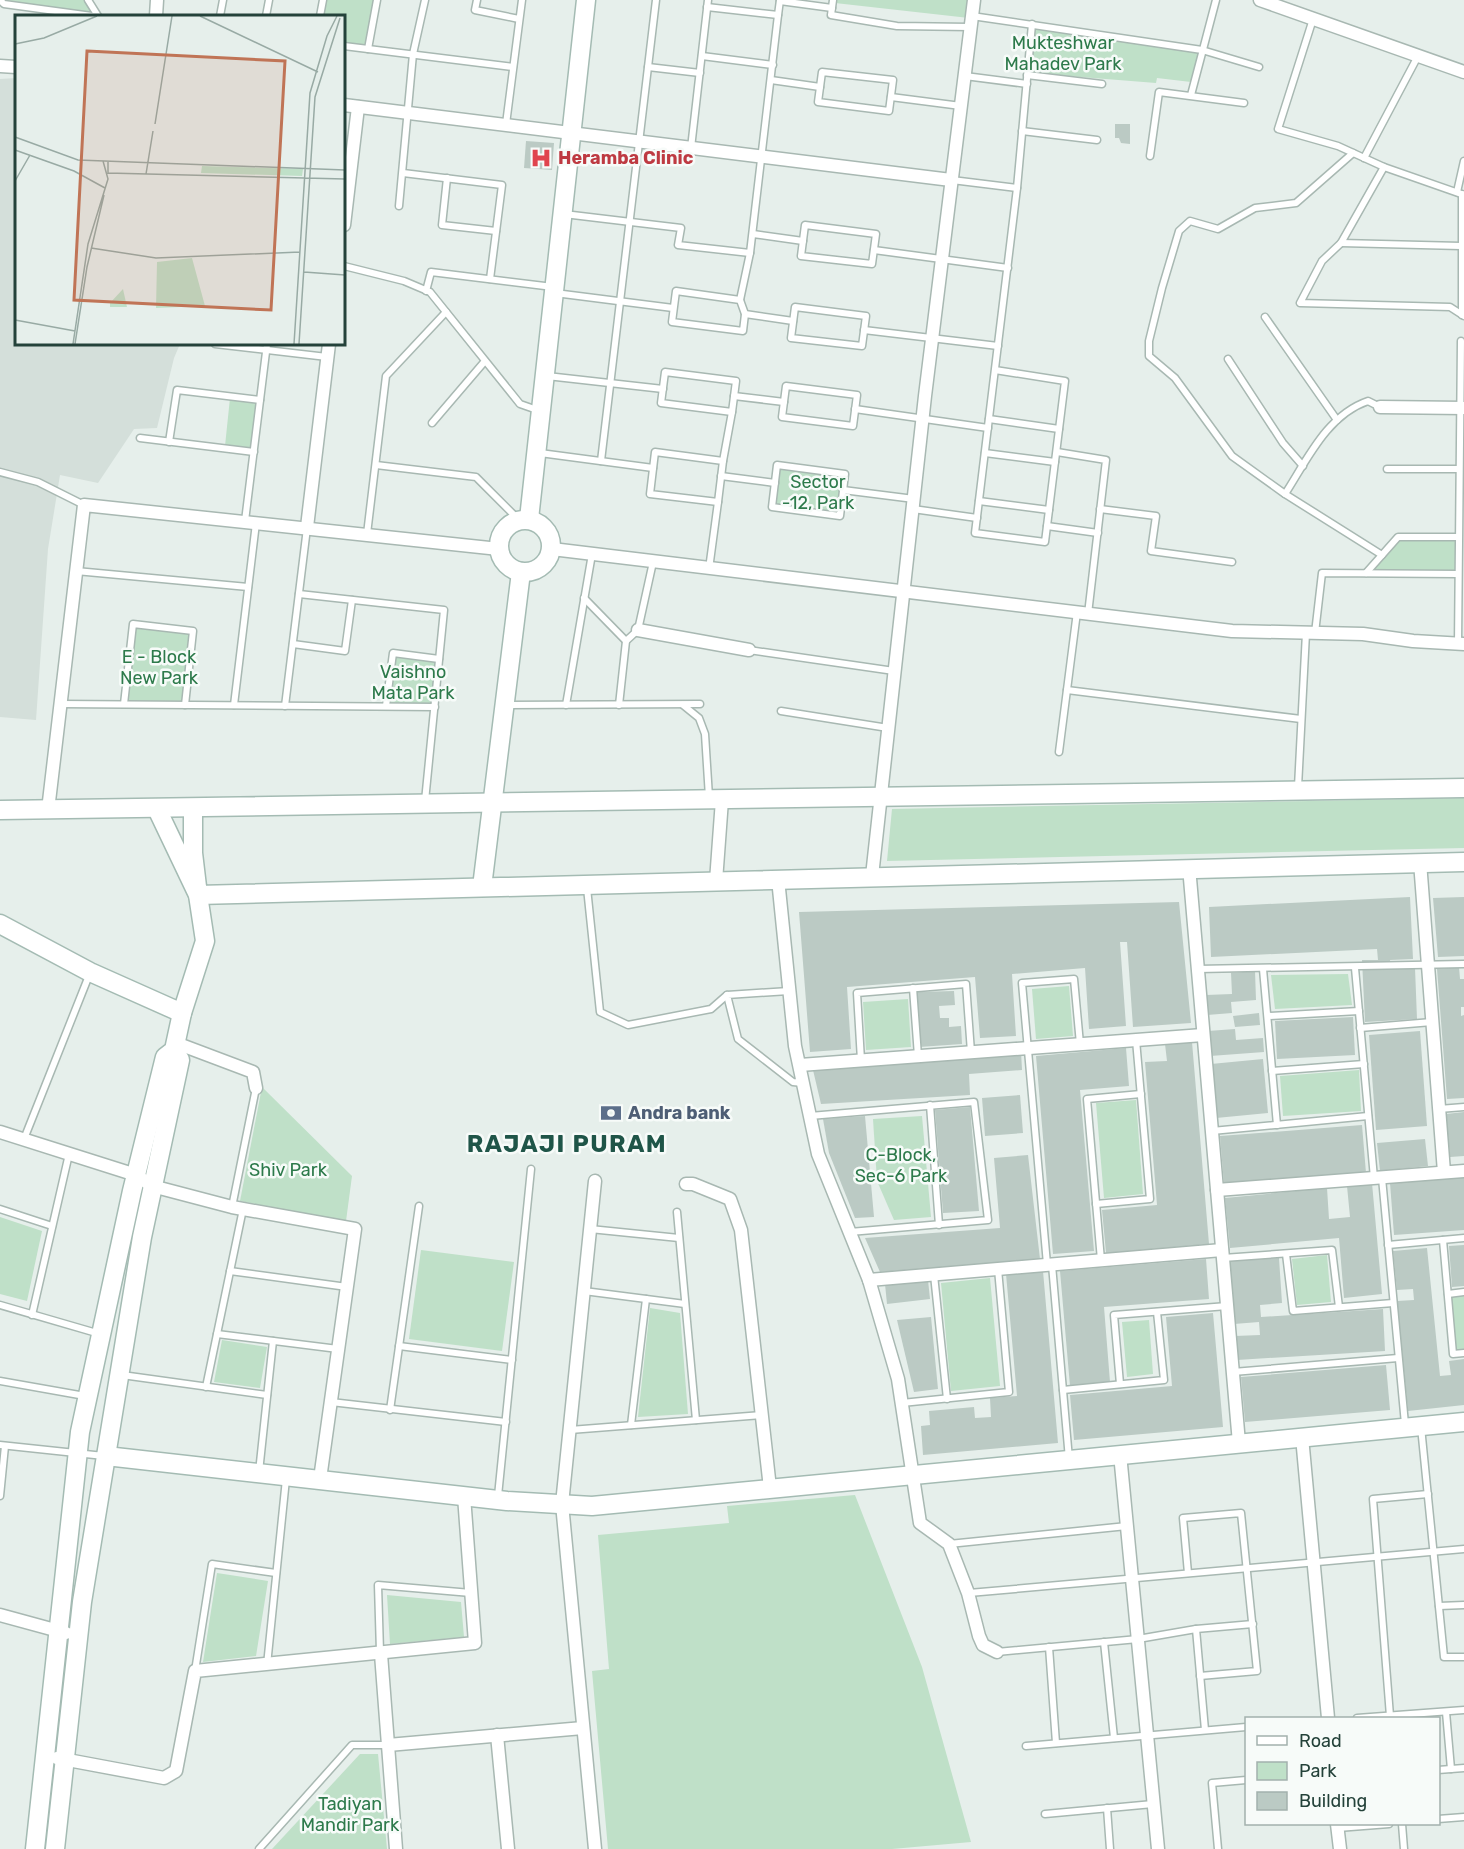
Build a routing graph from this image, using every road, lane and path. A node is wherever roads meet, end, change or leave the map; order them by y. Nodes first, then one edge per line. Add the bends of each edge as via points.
1 (0, 0) edge
2 (88, 0) edge
3 (157, 0) edge
4 (223, 0) edge
5 (270, 0) edge
6 (323, 0) edge
7 (378, 0) edge
8 (425, 0) edge
9 (477, 0) edge
10 (522, 0) edge
11 (586, 0) edge
12 (656, 0) edge
13 (833, 0) edge
14 (974, 0) edge
15 (1216, 0) edge
16 (1260, 0) edge
17 (780, 1) edge
18 (708, 3) edge
19 (832, 8) junction
20 (85, 15) edge
21 (97, 15) edge
22 (156, 15) edge
23 (220, 15) edge
24 (266, 15) edge
25 (320, 15) edge
26 (778, 15) junction
27 (519, 19) junction
28 (1313, 19) junction
29 (971, 22) junction
30 (1032, 24) junction
31 (345, 46) edge
32 (368, 49) junction
33 (1202, 50) junction
34 (413, 54) junction
35 (702, 56) junction
36 (1418, 56) junction
37 (773, 65) junction
38 (0, 66) edge
39 (15, 67) edge
40 (513, 67) junction
41 (648, 67) junction
42 (1260, 67) dead end
43 (1464, 72) edge
44 (700, 73) junction
45 (1027, 75) junction
46 (964, 76) junction
47 (771, 80) junction
48 (1027, 84) junction
49 (1102, 84) dead end
50 (820, 87) junction
51 (1191, 95) junction
52 (891, 97) junction
53 (1244, 103) dead end
54 (345, 105) edge
55 (961, 106) junction
56 (358, 107) junction
57 (408, 114) junction
58 (506, 126) junction
59 (1022, 131) junction
60 (570, 134) junction
61 (1097, 140) dead end
62 (639, 142) junction
63 (691, 148) junction
64 (1353, 153) junction
65 (1150, 156) dead end
66 (762, 157) junction
67 (1364, 158) junction
68 (1464, 161) edge
69 (1384, 167) junction
70 (403, 173) junction
71 (447, 178) junction
72 (951, 180) junction
73 (1017, 188) junction
74 (1461, 194) edge
75 (399, 206) dead end
76 (561, 213) junction
77 (345, 217) edge
78 (629, 222) junction
79 (496, 231) junction
80 (753, 234) junction
81 (803, 241) junction
82 (1341, 243) junction
83 (1461, 246) junction
84 (874, 250) junction
85 (750, 253) junction
86 (942, 260) junction
87 (345, 266) edge
88 (1008, 268) junction
89 (490, 279) junction
90 (553, 290) junction
91 (426, 291) junction
92 (740, 300) junction
93 (620, 301) junction
94 (673, 308) junction
95 (446, 312) junction
96 (745, 314) junction
97 (1266, 316) dead end
98 (1463, 316) edge
99 (793, 321) junction
100 (864, 330) junction
101 (932, 337) junction
102 (1461, 340) dead end
103 (232, 345) edge
104 (329, 345) edge
105 (998, 346) junction
106 (267, 347) edge
107 (327, 358) junction
108 (1228, 359) dead end
109 (485, 361) junction
110 (995, 370) junction
111 (544, 376) junction
112 (610, 383) junction
113 (663, 389) junction
114 (734, 396) junction
115 (260, 400) junction
116 (784, 402) junction
117 (1380, 407) joint
118 (1462, 408) edge
119 (855, 409) junction
120 (540, 412) junction
121 (732, 412) junction
122 (923, 418) junction
123 (989, 419) junction
124 (1337, 420) junction
125 (432, 423) dead end
126 (988, 428) junction
127 (1059, 429) junction
128 (140, 438) dead end
129 (169, 442) junction
130 (254, 452) junction
131 (536, 452) junction
132 (1056, 452) junction
133 (985, 453) junction
134 (601, 461) junction
135 (723, 461) junction
136 (1055, 462) junction
137 (376, 465) junction
138 (1303, 466) junction
139 (653, 468) junction
140 (1388, 469) dead end
141 (1459, 469) junction
142 (0, 472) edge
143 (721, 476) junction
144 (1461, 482) edge
145 (775, 483) junction
146 (843, 490) junction
147 (1285, 495) junction
148 (979, 501) junction
149 (718, 502) junction
150 (913, 504) junction
151 (84, 505) junction
152 (1100, 509) junction
153 (1049, 510) junction
154 (977, 518) junction
155 (524, 520) junction
156 (250, 521) junction
157 (1047, 526) junction
158 (307, 527) junction
159 (1098, 532) junction
160 (367, 534) junction
161 (1458, 537) junction
162 (499, 549) junction
163 (552, 549) junction
164 (592, 554) junction
165 (1382, 555) junction
166 (1461, 561) edge
167 (653, 562) junction
168 (1232, 562) dead end
169 (708, 569) junction
170 (76, 571) junction
171 (521, 572) junction
172 (1366, 573) junction
173 (1458, 574) junction
174 (248, 587) junction
175 (903, 592) junction
176 (299, 594) junction
177 (584, 598) junction
178 (352, 600) junction
179 (1083, 613) junction
180 (638, 630) junction
181 (1311, 633) junction
182 (626, 641) junction
183 (293, 644) junction
184 (1461, 644) edge
185 (749, 650) joint
186 (440, 659) junction
187 (895, 671) junction
188 (1067, 690) junction
189 (61, 704) junction
190 (124, 704) junction
191 (683, 704) junction
192 (699, 704) dead end
193 (185, 705) junction
194 (234, 705) junction
195 (505, 705) junction
196 (566, 705) junction
197 (619, 705) junction
198 (285, 706) junction
199 (386, 706) junction
200 (435, 706) junction
201 (781, 711) dead end
202 (1301, 719) junction
203 (888, 728) junction
204 (1059, 752) dead end
205 (1464, 788) edge
206 (1298, 790) junction
207 (881, 798) junction
208 (716, 800) junction
209 (493, 804) junction
210 (425, 805) junction
211 (157, 809) junction
212 (193, 809) junction
213 (0, 810) edge
214 (48, 810) junction
215 (1420, 862) junction
216 (1464, 862) edge
217 (1189, 867) junction
218 (872, 876) junction
219 (778, 879) junction
220 (716, 880) junction
221 (587, 884) junction
222 (482, 887) junction
223 (198, 896) junction
224 (0, 924) edge
225 (1428, 964) junction
226 (1464, 964) edge
227 (1355, 968) junction
228 (1198, 969) junction
229 (1263, 969) junction
230 (90, 972) junction
231 (913, 988) junction
232 (789, 991) junction
233 (727, 995) junction
234 (1359, 1011) junction
235 (182, 1013) junction
236 (1268, 1016) junction
237 (1432, 1022) junction
238 (1360, 1028) junction
239 (1203, 1035) junction
240 (1136, 1040) junction
241 (1080, 1044) junction
242 (175, 1046) junction
243 (1028, 1048) junction
244 (971, 1052) junction
245 (918, 1056) junction
246 (861, 1060) junction
247 (1364, 1064) junction
248 (800, 1065) junction
249 (1272, 1071) junction
250 (803, 1083) junction
251 (256, 1088) joint
252 (1141, 1094) junction
253 (930, 1105) junction
254 (1464, 1107) edge
255 (1439, 1109) junction
256 (810, 1116) junction
257 (1368, 1116) junction
258 (1277, 1125) junction
259 (1212, 1131) junction
260 (0, 1132) edge
261 (24, 1139) junction
262 (69, 1154) junction
263 (531, 1169) dead end
264 (1464, 1171) edge
265 (1444, 1172) junction
266 (136, 1175) junction
267 (1378, 1178) junction
268 (595, 1181) dead end
269 (686, 1184) dead end
270 (152, 1186) junction
271 (1217, 1190) junction
272 (1096, 1204) junction
273 (419, 1206) dead end
274 (238, 1208) junction
275 (0, 1209) edge
276 (677, 1212) dead end
277 (939, 1225) junction
278 (52, 1226) junction
279 (590, 1229) junction
280 (850, 1232) junction
281 (679, 1238) junction
282 (1464, 1238) edge
283 (1443, 1240) junction
284 (1388, 1245) junction
285 (1222, 1254) junction
286 (1286, 1254) junction
287 (1101, 1260) junction
288 (1049, 1265) junction
289 (998, 1269) junction
290 (230, 1271) junction
291 (934, 1275) junction
292 (869, 1280) junction
293 (347, 1287) junction
294 (584, 1291) junction
295 (1464, 1292) edge
296 (1448, 1294) junction
297 (646, 1299) junction
298 (1394, 1303) junction
299 (685, 1304) junction
300 (0, 1305) edge
301 (1227, 1306) junction
302 (1339, 1307) junction
303 (1157, 1312) junction
304 (32, 1315) junction
305 (217, 1334) junction
306 (102, 1335) junction
307 (273, 1341) junction
308 (399, 1346) junction
309 (338, 1349) junction
310 (1464, 1353) edge
311 (1398, 1358) junction
312 (512, 1360) junction
313 (1233, 1372) junction
314 (120, 1375) junction
315 (0, 1381) edge
316 (1119, 1384) junction
317 (206, 1387) junction
318 (1063, 1390) junction
319 (267, 1395) junction
320 (88, 1396) junction
321 (947, 1399) junction
322 (331, 1402) junction
323 (902, 1403) junction
324 (390, 1410) junction
325 (762, 1415) junction
326 (696, 1420) junction
327 (506, 1422) junction
328 (1464, 1422) edge
329 (631, 1425) junction
330 (1413, 1427) junction
331 (570, 1430) junction
332 (1302, 1437) junction
333 (1239, 1443) junction
334 (3, 1446) edge
335 (77, 1453) junction
336 (1120, 1454) junction
337 (106, 1456) junction
338 (1069, 1459) junction
339 (259, 1472) junction
340 (915, 1474) junction
341 (286, 1475) junction
342 (320, 1479) junction
343 (770, 1488) junction
344 (1428, 1494) junction
345 (0, 1496) edge
346 (464, 1496) junction
347 (498, 1500) junction
348 (562, 1504) junction
349 (1127, 1526) junction
350 (949, 1544) junction
351 (1464, 1549) edge
352 (1434, 1552) junction
353 (1378, 1556) junction
354 (1313, 1562) junction
355 (1248, 1568) junction
356 (276, 1573) junction
357 (1188, 1573) junction
358 (1132, 1578) junction
359 (472, 1593) junction
360 (968, 1593) junction
361 (1464, 1605) edge
362 (1439, 1606) junction
363 (0, 1615) edge
364 (1253, 1624) junction
365 (1196, 1629) junction
366 (59, 1632) junction
367 (79, 1636) junction
368 (1138, 1639) junction
369 (1104, 1642) junction
370 (1049, 1647) junction
371 (997, 1652) joint
372 (381, 1653) junction
373 (1464, 1657) edge
374 (267, 1665) junction
375 (195, 1671) junction
376 (1200, 1676) junction
377 (1464, 1710) edge
378 (1446, 1712) junction
379 (1390, 1716) junction
380 (1328, 1717) edge
381 (1379, 1717) edge
382 (1245, 1727) edge
383 (583, 1728) junction
384 (1205, 1730) junction
385 (1147, 1734) junction
386 (497, 1735) junction
387 (1114, 1738) junction
388 (1056, 1743) junction
389 (388, 1745) junction
390 (1026, 1746) dead end
391 (45, 1756) junction
392 (65, 1760) junction
393 (1464, 1768) edge
394 (1451, 1769) junction
395 (1440, 1770) edge
396 (1245, 1780) edge
397 (1154, 1804) junction
398 (1107, 1809) junction
399 (1045, 1814) dead end
400 (1464, 1817) edge
401 (1440, 1819) edge
402 (1363, 1825) edge
403 (1402, 1825) edge
404 (1337, 1826) edge
405 (35, 1849) edge
406 (55, 1849) edge
407 (258, 1849) edge
408 (396, 1849) edge
409 (508, 1849) edge
410 (595, 1849) edge
411 (1110, 1849) edge
412 (1158, 1849) edge
413 (1218, 1849) edge
414 (1340, 1849) edge
415 (1404, 1849) edge

1 - 20 lane via 3,4
2 - 21 lane
3 - 22 street
4 - 23 lane
5 - 24 lane
6 - 25 lane
7 - 32 lane
8 - 34 lane
9 - 27 lane via 475,10
10 - 27 lane
11 - 60 street
12 - 41 lane
13 - 19 lane
14 - 29 street
15 - 33 lane
16 - 28 street
17 - 19 lane
17 - 26 lane
18 - 26 lane
18 - 35 lane
19 - 29 lane via 831,15 897,26
26 - 37 lane
27 - 40 lane
28 - 36 street
28 - 64 lane via 1278,129
29 - 30 lane
29 - 46 street
30 - 33 lane
30 - 45 lane
31 - 32 lane
32 - 34 lane
33 - 42 lane
33 - 51 lane
34 - 40 lane
34 - 57 lane
35 - 37 lane
35 - 44 lane
36 - 43 street
36 - 67 lane
37 - 47 lane
38 - 39 street
40 - 58 lane
41 - 44 lane
41 - 62 lane
44 - 63 lane
45 - 48 lane
45 - 49 lane
46 - 48 lane
46 - 55 street
47 - 50 lane
47 - 66 lane
48 - 59 lane
50 - 52 lane via 818,102 889,111
50 - 52 lane via 822,72 893,80
51 - 53 lane
51 - 65 lane via 1159,92
52 - 55 lane
54 - 56 street
55 - 72 street
56 - 57 street
56 - 77 street
57 - 58 street
57 - 70 lane
58 - 60 street
59 - 61 lane
59 - 73 lane
60 - 62 street
60 - 76 street
62 - 63 street
62 - 78 lane
63 - 66 street
64 - 67 lane
64 - 147 lane via 1296,203 1255,208 1218,229 1190,221 1179,231 1149,341 1149,356 1175,378 1232,456
66 - 72 street
66 - 80 lane
67 - 69 lane
68 - 74 lane
69 - 74 lane
69 - 82 lane
70 - 71 lane
70 - 75 lane
71 - 79 lane via 502,186
71 - 79 lane via 442,225
72 - 73 lane
72 - 86 street
73 - 88 lane
74 - 83 lane
76 - 78 lane
76 - 90 street
78 - 85 lane via 681,228 678,245
78 - 93 lane
79 - 89 lane
80 - 81 lane
80 - 85 lane
81 - 84 lane via 801,256 872,264
81 - 84 lane via 805,225 876,234
82 - 83 lane
82 - 98 lane via 1322,261 1300,303 1450,307
83 - 98 lane
84 - 86 lane
85 - 92 lane
86 - 88 lane
86 - 101 street
87 - 91 lane via 404,281
88 - 105 lane
89 - 90 lane
89 - 91 lane via 431,272
90 - 93 lane
90 - 111 street
91 - 95 lane
92 - 94 lane via 676,291
92 - 96 lane
93 - 94 lane
93 - 112 lane
94 - 96 lane via 672,322 742,331
95 - 109 lane
95 - 137 lane via 386,376
96 - 99 lane
97 - 124 lane
99 - 100 lane via 795,307 866,316
99 - 100 lane via 791,338 862,346
100 - 101 lane
101 - 105 lane
101 - 122 street
102 - 118 lane
103 - 106 lane
104 - 107 street
105 - 110 lane
106 - 107 lane
106 - 115 lane
107 - 158 street
108 - 138 lane via 1283,443
109 - 120 lane via 520,404
109 - 125 lane
110 - 123 lane
110 - 127 lane via 1065,381
111 - 112 lane
111 - 120 street
112 - 113 lane
112 - 134 lane
113 - 114 lane via 665,372 736,381
113 - 121 lane via 661,403
114 - 116 lane
114 - 121 lane
115 - 129 lane via 177,390
115 - 130 lane
116 - 119 lane via 786,386 857,395
116 - 119 lane via 782,417 853,426
117 - 118 street
117 - 124 lane via 1368,401 1354,406
118 - 141 lane
119 - 122 lane
120 - 131 street
121 - 135 lane
122 - 126 lane
122 - 150 street
123 - 126 lane
123 - 127 lane
124 - 138 lane
126 - 133 lane
127 - 132 lane
128 - 129 lane
129 - 130 lane
130 - 156 lane
131 - 134 lane
131 - 155 street
132 - 136 lane
132 - 152 lane via 1106,460
133 - 136 lane
133 - 148 lane
134 - 139 lane
135 - 139 lane via 655,452
135 - 143 lane
136 - 153 lane
137 - 155 lane via 476,477
137 - 160 lane
138 - 147 lane
139 - 149 lane via 650,494
140 - 141 lane
141 - 144 lane
142 - 151 lane via 38,482
143 - 145 lane
143 - 149 lane
144 - 161 lane
145 - 146 lane via 777,465 845,474
145 - 146 lane via 772,507 840,516
146 - 150 lane
147 - 165 lane
148 - 153 lane
148 - 154 lane
149 - 169 lane
150 - 154 lane
150 - 175 street
151 - 156 street
151 - 170 street
152 - 159 lane
152 - 168 lane via 1156,516 1151,551
153 - 157 lane
154 - 157 lane via 975,533 1045,542
155 - 162 street via 506,528
155 - 163 street via 544,527
156 - 158 street
156 - 174 lane
157 - 159 lane
158 - 160 street
158 - 176 lane
159 - 179 lane
160 - 162 street
161 - 165 lane via 1398,537
161 - 166 lane
162 - 171 street via 506,564
163 - 164 street
163 - 171 street via 538,569
164 - 167 street
164 - 177 lane
165 - 172 lane
166 - 173 lane
167 - 169 street
167 - 180 lane
169 - 175 street
170 - 174 lane
170 - 189 street
171 - 195 street
172 - 173 lane
172 - 181 lane via 1322,573
173 - 184 lane
174 - 194 lane
175 - 179 street
175 - 187 street
176 - 178 lane
176 - 183 lane
177 - 182 lane
177 - 196 lane
178 - 183 lane via 345,651
178 - 186 lane via 444,610
179 - 181 street via 1232,631
179 - 188 lane
180 - 182 lane
180 - 185 street
181 - 184 street
181 - 202 lane
182 - 197 lane
183 - 198 lane
185 - 187 lane
186 - 199 lane via 393,653
186 - 200 lane
187 - 203 street
188 - 202 lane
188 - 204 lane
189 - 190 lane
189 - 214 street
190 - 193 lane
190 - 193 lane via 133,624 194,631
191 - 192 lane
191 - 197 lane
191 - 208 lane via 699,718 705,734
193 - 194 lane
194 - 198 lane
195 - 196 lane
195 - 209 street
196 - 197 lane
198 - 199 lane
199 - 200 lane
200 - 210 lane
201 - 203 lane
202 - 206 lane
203 - 207 street
205 - 206 street
206 - 207 street
207 - 208 street
207 - 218 street
208 - 209 street
208 - 220 street
209 - 210 street
209 - 222 street
210 - 212 street
211 - 212 street
211 - 214 street
211 - 223 street
212 - 223 street
213 - 214 street
215 - 216 street
215 - 217 street
215 - 225 street
217 - 218 street
217 - 228 street
218 - 219 street
219 - 220 street
219 - 232 street
220 - 221 street
221 - 222 street
221 - 233 lane via 600,1012 628,1025 711,1009
222 - 223 street
223 - 235 street via 205,941
224 - 230 street
225 - 226 lane
225 - 227 lane
225 - 237 street
227 - 229 lane
227 - 234 lane
228 - 229 lane
228 - 239 street
229 - 236 lane
230 - 235 street
230 - 261 lane
231 - 244 lane via 966,984
231 - 245 lane
231 - 246 lane via 857,993
232 - 233 lane
232 - 248 street
233 - 250 lane via 738,1038 793,1082
234 - 236 lane
234 - 238 lane
235 - 242 street
236 - 249 lane
237 - 238 lane
237 - 255 street
238 - 247 lane
239 - 240 street
239 - 259 street
240 - 241 street
240 - 252 lane
241 - 243 street
241 - 243 lane via 1074,979 1022,983
242 - 251 street via 253,1072
242 - 266 street via 165,1057
242 - 270 street via 180,1060
243 - 244 street
243 - 288 lane
244 - 245 street
245 - 246 street
246 - 248 street
247 - 249 lane
247 - 257 lane
248 - 250 street
249 - 258 lane
250 - 256 street
251 - 274 lane
252 - 272 lane via 1087,1099
252 - 272 lane via 1150,1199
253 - 256 lane
253 - 277 lane
253 - 277 lane via 974,1102 988,1220
254 - 255 lane
255 - 265 street
256 - 280 street via 818,1154
257 - 258 lane
257 - 267 lane
258 - 259 lane
259 - 271 street
260 - 261 street
261 - 262 street
262 - 266 street
262 - 278 lane
263 - 312 lane
264 - 265 street
265 - 267 street
266 - 270 street
266 - 306 street
267 - 271 street
267 - 284 lane
268 - 279 street
269 - 325 street via 730,1199 741,1230
270 - 274 street
270 - 314 street
271 - 285 street
272 - 287 lane
273 - 308 lane
274 - 290 lane
274 - 293 street via 355,1228
275 - 278 lane
276 - 281 lane
277 - 280 lane
278 - 304 lane
279 - 281 lane
279 - 294 street
280 - 292 street
281 - 299 lane
282 - 283 lane
283 - 284 lane
283 - 296 lane
284 - 298 lane
285 - 286 lane
285 - 287 street
285 - 301 street
286 - 302 lane via 1332,1250
286 - 302 lane via 1293,1311
287 - 288 street
288 - 289 street
288 - 318 lane
289 - 291 street
289 - 321 lane via 1009,1392
290 - 293 lane
290 - 305 lane
291 - 292 street
291 - 321 lane
292 - 323 street
293 - 309 street
294 - 297 lane
294 - 331 street
295 - 296 lane
296 - 310 lane via 1453,1354
297 - 299 lane
297 - 329 lane
298 - 302 lane
298 - 311 lane
299 - 326 lane
300 - 304 lane
301 - 303 lane
301 - 313 street
303 - 316 lane via 1114,1315
303 - 316 lane via 1164,1380
304 - 306 lane
305 - 307 lane
305 - 317 lane
306 - 320 street
307 - 309 lane
307 - 319 lane
308 - 312 lane
308 - 324 lane
309 - 322 street
311 - 313 lane
311 - 330 lane
312 - 327 lane
313 - 333 street
314 - 317 lane
314 - 337 street
315 - 320 lane
316 - 318 lane
317 - 319 lane
318 - 338 lane
319 - 339 lane
320 - 335 street
321 - 323 lane
322 - 324 lane
322 - 342 street
323 - 340 street
324 - 327 lane
325 - 326 lane
325 - 343 street
326 - 329 lane
327 - 347 lane
328 - 330 street
329 - 331 lane
330 - 332 street
330 - 344 lane
331 - 348 street
332 - 333 street
332 - 354 street
333 - 336 street
334 - 335 lane
334 - 345 lane
335 - 337 lane
335 - 366 street
336 - 338 street
336 - 349 street
337 - 339 street
337 - 367 street
338 - 340 street
339 - 341 street
340 - 343 street
340 - 350 street via 921,1523
341 - 342 street
341 - 356 lane
342 - 346 street
343 - 348 street via 592,1506
344 - 352 lane
344 - 353 lane via 1373,1498
346 - 347 street
346 - 359 street
347 - 348 street
348 - 383 street
349 - 350 lane
349 - 358 street
350 - 360 street
351 - 352 lane
352 - 353 lane
352 - 362 lane
353 - 354 lane
353 - 379 lane
354 - 355 lane
354 - 380 street
355 - 357 lane
355 - 357 lane via 1241,1513 1183,1518
355 - 364 lane
356 - 374 lane
356 - 375 lane via 212,1564
357 - 358 lane
358 - 360 lane
358 - 368 street
359 - 372 street via 475,1643
359 - 372 lane via 378,1585
360 - 371 street via 983,1645
361 - 362 lane
362 - 373 lane via 1444,1657
363 - 366 street
364 - 365 lane
364 - 376 lane via 1257,1671
365 - 368 lane
365 - 376 lane
366 - 367 street
366 - 391 street
367 - 392 street
368 - 369 lane
368 - 385 street
369 - 370 lane
369 - 387 lane
370 - 371 lane
370 - 388 lane
372 - 374 street
372 - 389 street
374 - 375 street
375 - 392 street via 176,1771 164,1778
376 - 384 lane
377 - 378 lane
378 - 379 lane
378 - 394 lane
379 - 381 lane
382 - 384 lane
383 - 386 street
383 - 410 street
384 - 385 lane
385 - 387 lane
385 - 397 street
386 - 389 street
386 - 409 street
387 - 388 lane
388 - 390 lane
389 - 407 lane via 352,1745
389 - 408 street
391 - 392 street
391 - 405 street
392 - 406 street
393 - 394 lane
394 - 395 lane
396 - 413 lane via 1212,1783
397 - 398 lane
397 - 412 street
398 - 399 lane
398 - 411 lane
400 - 401 lane
402 - 404 lane
403 - 415 lane
404 - 414 street

